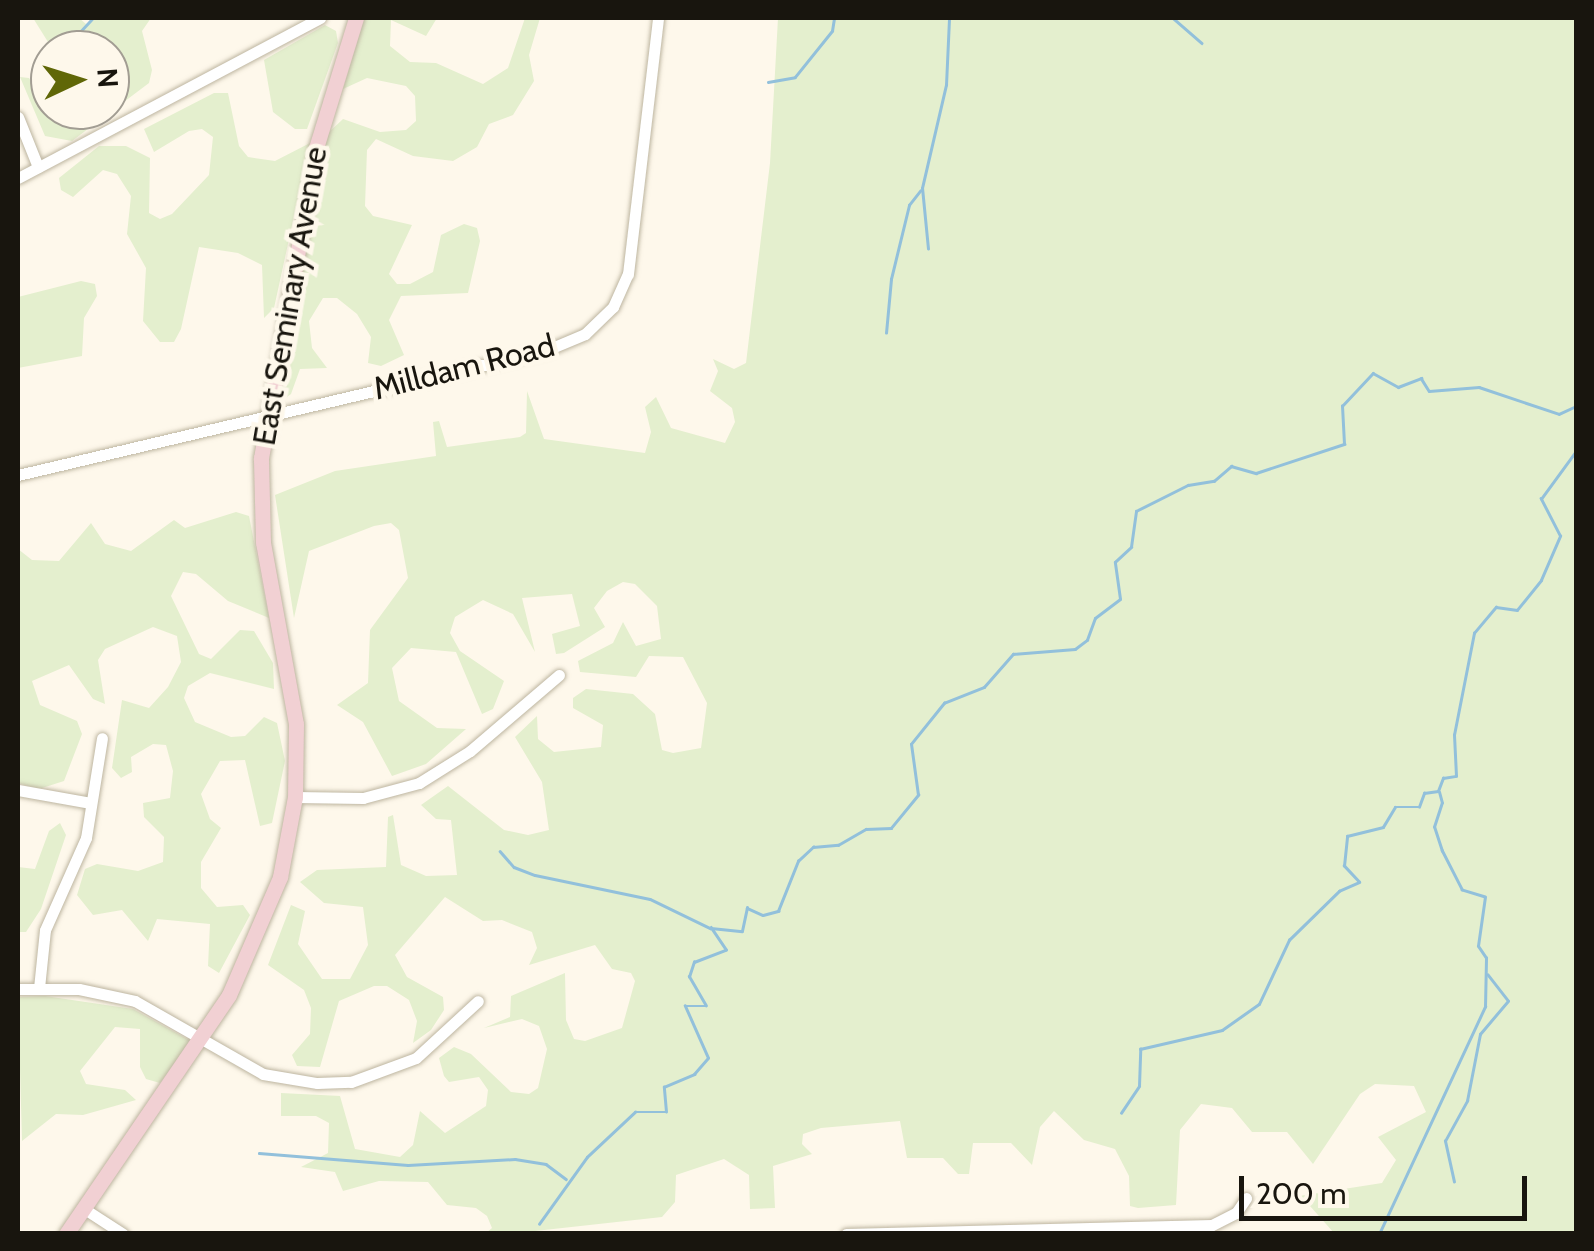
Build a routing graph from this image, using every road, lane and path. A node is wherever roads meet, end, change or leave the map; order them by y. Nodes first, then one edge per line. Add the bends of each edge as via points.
1 (320, 18) edge
2 (356, 18) edge
3 (658, 18) edge
4 (18, 117) edge
5 (38, 167) junction
6 (18, 178) edge
7 (265, 415) junction
8 (18, 475) edge
9 (559, 675) dead end
10 (102, 738) dead end
11 (18, 790) edge
12 (295, 797) junction
13 (92, 804) junction
14 (39, 988) junction
15 (18, 989) edge
16 (478, 1002) dead end
17 (200, 1039) junction
18 (1246, 1198) dead end
19 (83, 1208) junction
20 (66, 1234) edge
21 (123, 1234) edge
22 (846, 1234) edge

1 - 5 street
2 - 7 street, East Seminary Avenue via 320,130
3 - 7 street, Milldam Road via 632,254 622,290 601,321 547,350
4 - 5 street
5 - 6 street
7 - 8 street, Milldam Road
7 - 12 street, East Seminary Avenue via 264,542 294,688
9 - 12 street via 470,750 419,783 362,798
10 - 13 street
11 - 13 street
12 - 17 street, East Seminary Avenue via 266,917
13 - 14 street via 82,850 45,930
14 - 15 street
14 - 17 street via 135,1001
16 - 17 street via 416,1058 351,1082 263,1074
17 - 19 street, East Seminary Avenue
18 - 22 street via 1236,1213 1212,1225
19 - 20 street, East Seminary Avenue
19 - 21 street

